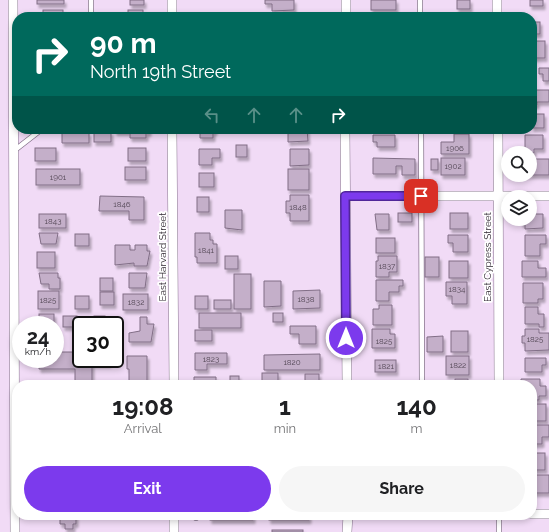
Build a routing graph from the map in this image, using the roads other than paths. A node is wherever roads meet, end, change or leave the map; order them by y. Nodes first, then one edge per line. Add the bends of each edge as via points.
1 (13, 0) edge
2 (91, 0) edge
3 (172, 0) edge
4 (346, 0) edge
5 (420, 0) edge
6 (497, 0) edge
7 (13, 12) edge
8 (90, 12) edge
9 (172, 12) edge
10 (346, 12) edge
11 (420, 12) edge
12 (497, 12) edge
13 (14, 134) edge
14 (36, 134) edge
15 (172, 134) edge
16 (345, 134) edge
17 (421, 134) edge
18 (498, 134) edge
19 (15, 150) junction
20 (345, 196) junction
21 (421, 196) junction
22 (498, 196) junction
23 (549, 196) edge
24 (15, 380) edge
25 (174, 380) edge
26 (347, 380) edge
27 (422, 380) edge
28 (499, 380) edge
29 (537, 514) edge
30 (549, 514) edge
31 (15, 520) edge
32 (174, 520) edge
33 (348, 520) edge
34 (499, 520) edge
35 (15, 532) edge
36 (174, 532) edge
37 (347, 532) edge
38 (499, 532) edge

1 - 7 street
2 - 8 lane
3 - 9 street
4 - 10 street
5 - 11 lane
6 - 12 street
13 - 19 street
14 - 19 lane
15 - 25 street, East Harvard Street
16 - 20 street
17 - 21 lane
18 - 22 street, East Cypress Street
19 - 24 street
20 - 21 street
20 - 26 street
21 - 22 street
21 - 27 lane
22 - 23 street
22 - 28 street, East Cypress Street
29 - 30 street
31 - 35 street
32 - 36 street
33 - 37 street
34 - 38 lane

